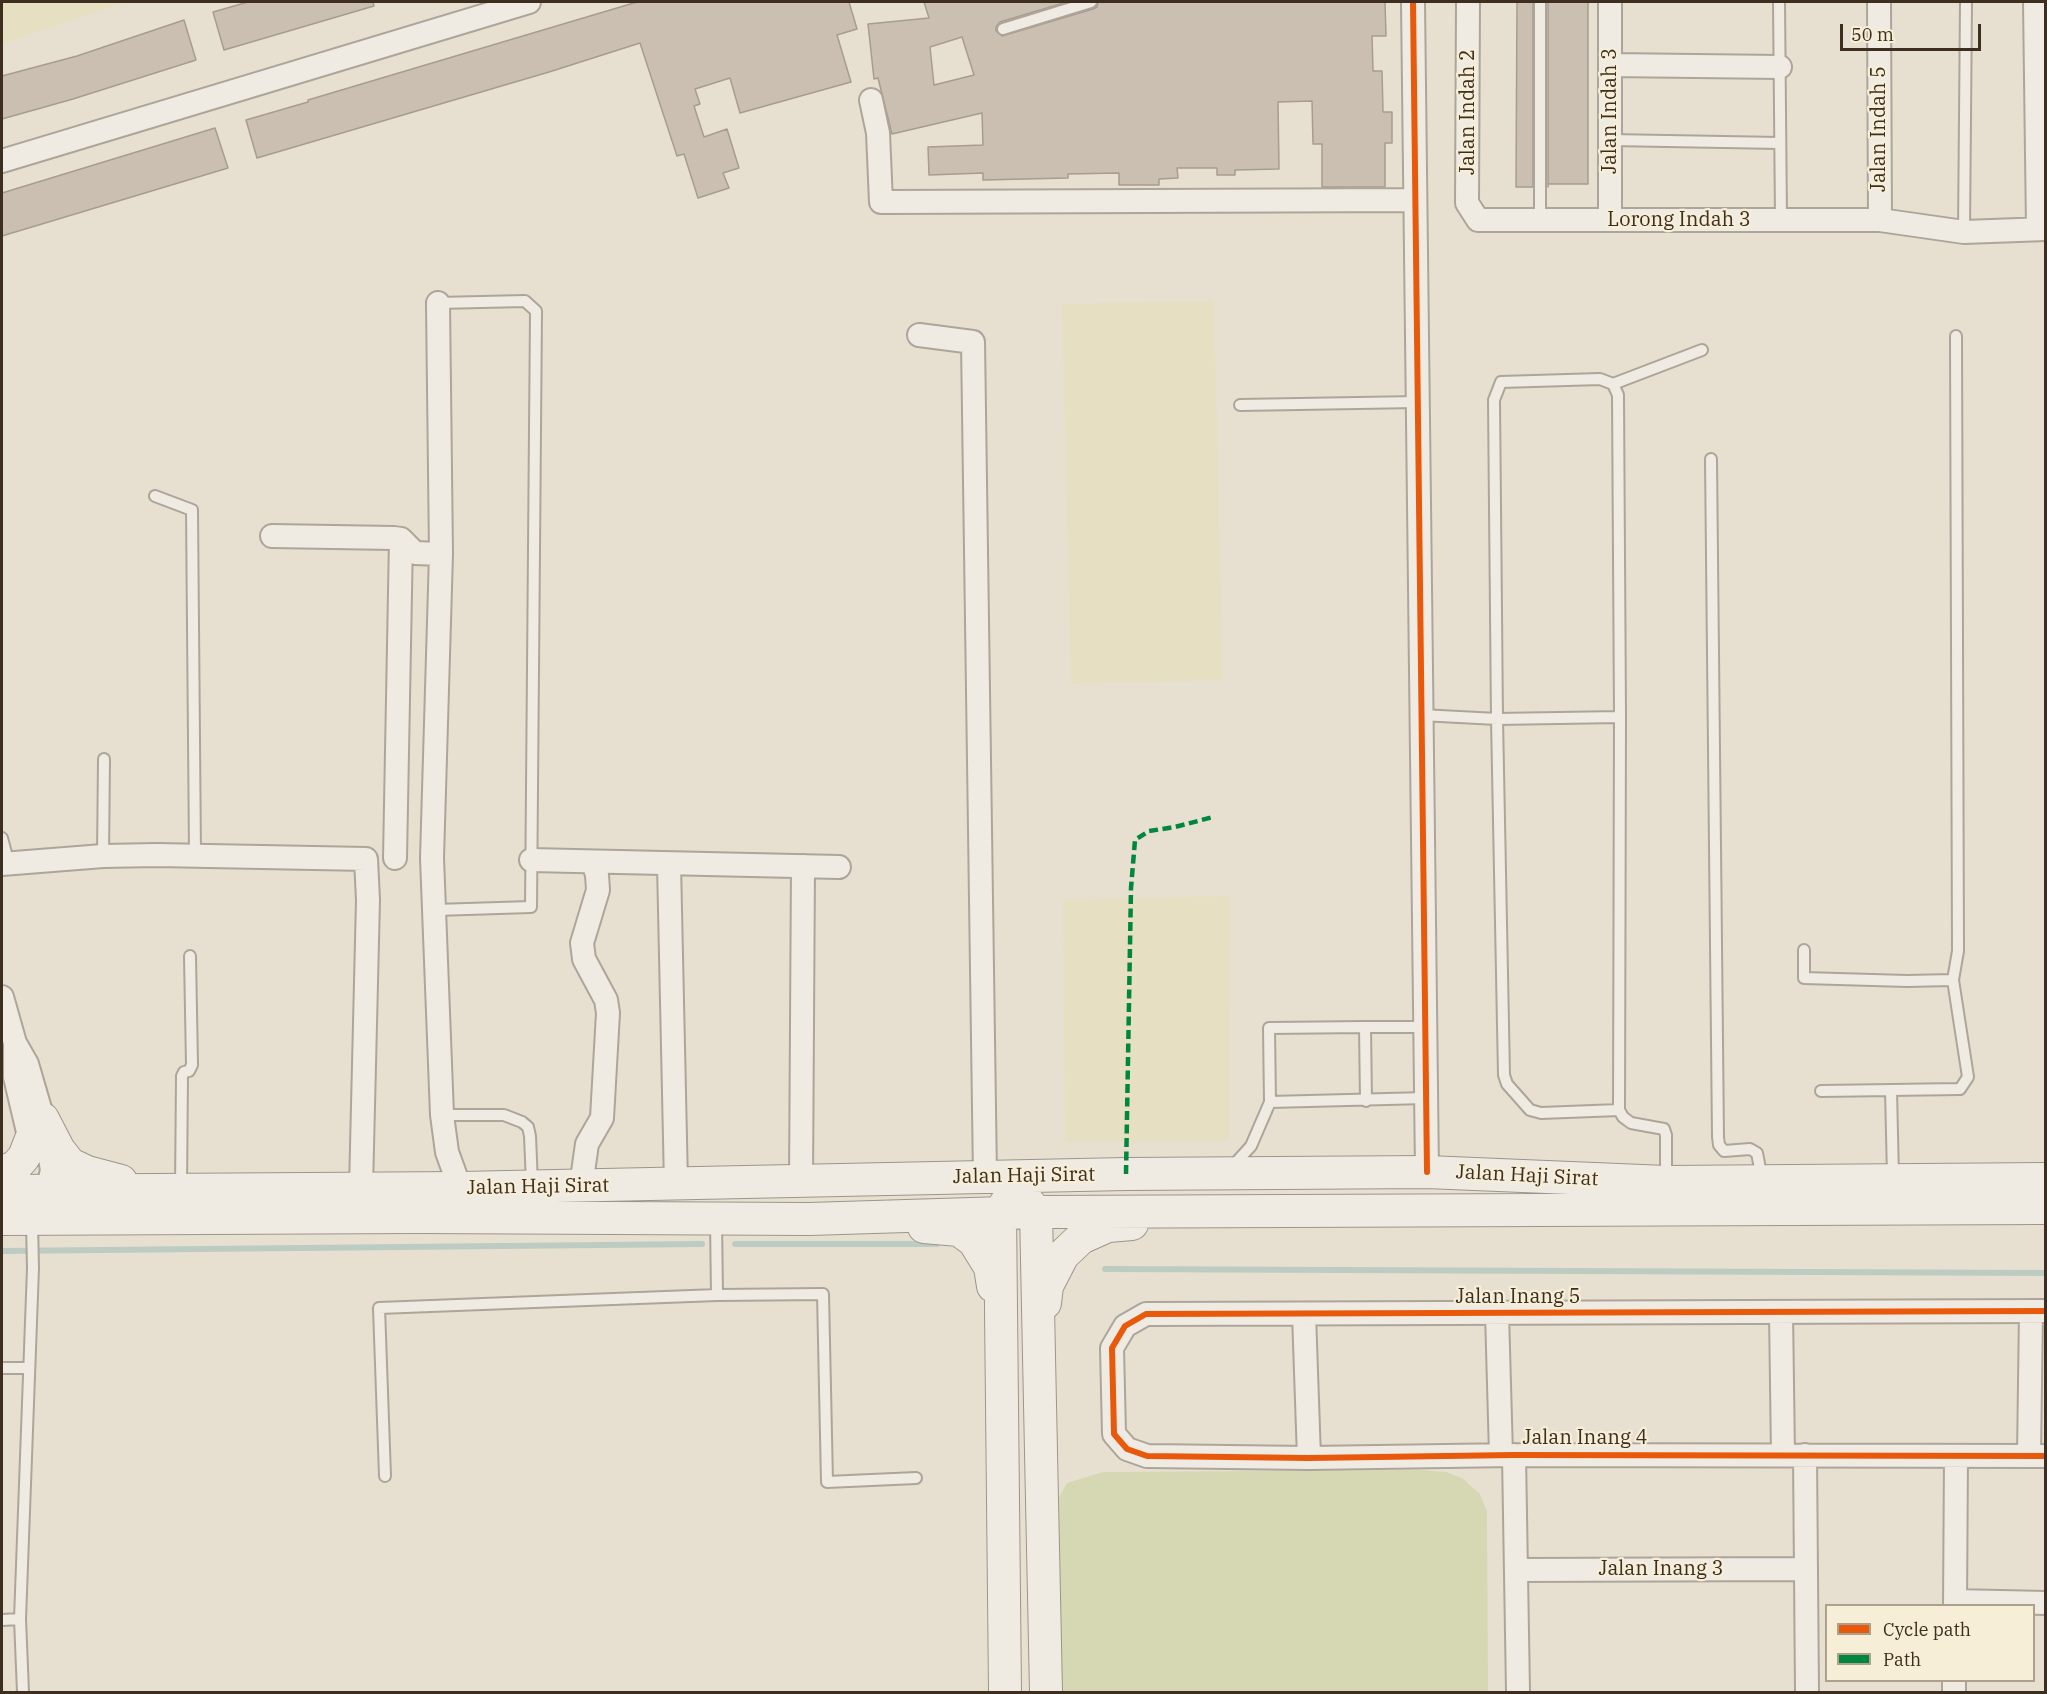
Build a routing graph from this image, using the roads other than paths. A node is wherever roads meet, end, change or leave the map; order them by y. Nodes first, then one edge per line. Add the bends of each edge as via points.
1 (529, 2) edge
2 (1091, 2) edge
3 (1413, 2) edge
4 (1468, 2) edge
5 (1540, 2) edge
6 (1610, 2) edge
7 (1779, 2) edge
8 (1879, 2) edge
9 (1966, 2) edge
10 (2035, 2) edge
11 (1003, 29) dead end
12 (1610, 64) junction
13 (1780, 67) junction
14 (871, 100) dead end
15 (1610, 141) junction
16 (1780, 143) junction
17 (2, 161) edge
18 (1415, 200) junction
19 (1478, 220) joint
20 (1540, 220) junction
21 (1610, 220) junction
22 (1781, 220) junction
23 (1880, 220) junction
24 (2042, 229) edge
25 (1964, 232) junction
26 (438, 303) joint
27 (919, 335) dead end
28 (1956, 336) dead end
29 (1702, 350) dead end
30 (1613, 384) junction
31 (1417, 402) junction
32 (1240, 405) dead end
33 (1711, 459) dead end
34 (155, 496) dead end
35 (272, 536) dead end
36 (402, 539) junction
37 (441, 554) junction
38 (1421, 715) junction
39 (1620, 717) junction
40 (1497, 719) junction
41 (104, 759) dead end
42 (2, 838) edge
43 (195, 854) junction
44 (103, 856) junction
45 (396, 858) junction
46 (432, 858) junction
47 (366, 859) junction
48 (531, 860) junction
49 (593, 862) junction
50 (5, 864) edge
51 (669, 864) junction
52 (803, 866) junction
53 (839, 867) dead end
54 (435, 910) junction
55 (1804, 950) dead end
56 (190, 956) dead end
57 (1953, 980) junction
58 (2, 997) edge
59 (1365, 1027) junction
60 (1425, 1027) junction
61 (1891, 1090) junction
62 (1821, 1091) dead end
63 (1426, 1098) junction
64 (1270, 1101) junction
65 (1366, 1101) junction
66 (1619, 1110) junction
67 (442, 1115) junction
68 (37, 1129) junction
69 (1427, 1172) junction
70 (2, 1173) edge
71 (1227, 1173) junction
72 (1126, 1174) junction
73 (984, 1177) junction
74 (2046, 1179) edge
75 (1893, 1180) junction
76 (801, 1182) junction
77 (1666, 1182) junction
78 (1762, 1182) junction
79 (676, 1184) junction
80 (532, 1186) junction
81 (581, 1186) junction
82 (361, 1188) junction
83 (460, 1188) junction
84 (170, 1190) junction
85 (2, 1191) edge
86 (47, 1192) junction
87 (1018, 1207) junction
88 (2, 1208) edge
89 (2046, 1208) edge
90 (1511, 1209) junction
91 (418, 1217) junction
92 (664, 1219) junction
93 (716, 1219) junction
94 (809, 1219) junction
95 (22, 1223) edge
96 (717, 1295) junction
97 (2038, 1311) edge
98 (1781, 1312) junction
99 (1497, 1313) junction
100 (1304, 1314) junction
101 (1000, 1325) junction
102 (1040, 1342) junction
103 (2, 1368) edge
104 (28, 1368) junction
105 (1127, 1449) joint
106 (1508, 1455) junction
107 (1794, 1455) junction
108 (1956, 1455) junction
109 (2037, 1456) edge
110 (1309, 1458) junction
111 (385, 1476) dead end
112 (916, 1478) dead end
113 (1806, 1569) junction
114 (1516, 1570) junction
115 (2046, 1603) edge
116 (1955, 1604) edge
117 (20, 1619) junction
118 (2, 1620) edge
119 (23, 1692) edge
120 (1005, 1692) edge
121 (1046, 1692) edge
122 (1518, 1692) edge
123 (1807, 1692) edge

1 - 17 street
2 - 11 lane
3 - 18 street
4 - 19 street, Jalan Indah 2 via 1467,203
5 - 20 lane
6 - 12 street, Jalan Indah 3
7 - 13 lane
8 - 23 street, Jalan Indah 5
9 - 25 lane
10 - 24 street
12 - 13 street
12 - 15 street, Jalan Indah 3
13 - 16 lane
14 - 18 street via 878,133 881,202
15 - 16 lane
15 - 21 street, Jalan Indah 3
16 - 22 lane
18 - 31 street
19 - 20 street, Lorong Indah 3
20 - 21 street, Lorong Indah 3
21 - 22 street, Lorong Indah 3
22 - 23 street, Lorong Indah 3
23 - 25 street, Lorong Indah 3
24 - 25 street, Lorong Indah 3
26 - 37 street
26 - 48 lane via 525,301 536,311
27 - 73 street via 973,342
28 - 57 lane via 1958,951
29 - 30 lane
30 - 39 lane via 1618,395
30 - 40 lane via 1600,379 1501,382 1494,400
31 - 32 lane
31 - 38 street
33 - 78 lane via 1718,1137 1724,1150 1750,1149 1757,1153
34 - 43 lane via 192,510
35 - 36 street
36 - 37 street via 415,553
36 - 45 street
37 - 46 street
38 - 40 lane
38 - 60 street
39 - 40 lane
39 - 66 lane
40 - 66 lane via 1504,1075 1530,1110
41 - 44 lane
42 - 50 lane
43 - 44 street
43 - 47 street
44 - 50 street
45 - 46 street
45 - 47 street
46 - 54 street
47 - 82 street
48 - 49 street
48 - 54 lane via 531,907
49 - 51 street
49 - 81 street via 597,890 582,943 584,959 606,1000 608,1013 602,1118 587,1144
51 - 52 street
51 - 79 street
52 - 53 street
52 - 76 street
54 - 67 street
55 - 57 lane via 1804,978
56 - 84 lane via 192,1065 182,1076
57 - 61 lane via 1968,1077 1964,1085 1960,1089
58 - 68 street via 15,1042 15,1077
59 - 60 lane
59 - 64 lane via 1269,1028
59 - 65 lane
60 - 63 street
61 - 62 lane
61 - 75 lane
63 - 65 lane
63 - 69 street
64 - 65 lane
64 - 71 lane via 1251,1146
66 - 77 lane via 1630,1123 1664,1130
67 - 80 lane via 504,1116 522,1122 530,1136
67 - 83 street via 447,1152
68 - 70 main road via 24,1157
68 - 84 main road via 69,1164 110,1179
68 - 86 street via 37,1172
69 - 71 main road, Jalan Haji Sirat
69 - 77 main road, Jalan Haji Sirat
71 - 72 main road, Jalan Haji Sirat
72 - 73 main road, Jalan Haji Sirat
72 - 87 main road via 1102,1188 1035,1190
73 - 76 main road, Jalan Haji Sirat
74 - 75 main road, Jalan Haji Sirat
75 - 78 main road, Jalan Haji Sirat
76 - 79 main road, Jalan Haji Sirat
77 - 78 main road, Jalan Haji Sirat
79 - 81 main road, Jalan Haji Sirat
79 - 87 main road via 760,1191 998,1191
80 - 81 main road, Jalan Haji Sirat
80 - 83 main road, Jalan Haji Sirat
82 - 83 main road, Jalan Haji Sirat
82 - 84 main road, Jalan Haji Sirat
83 - 92 main road via 483,1206 600,1207
84 - 86 main road, Jalan Haji Sirat
85 - 86 main road, Jalan Haji Sirat
86 - 88 main road via 29,1208
86 - 91 main road via 75,1207 95,1210 288,1204
87 - 90 main road, Jalan Haji Sirat
87 - 94 main road, Jalan Haji Sirat
87 - 101 main road
87 - 102 main road
89 - 90 main road, Jalan Haji Sirat
90 - 102 main road via 1420,1219 1108,1226 1081,1238 1063,1255 1047,1286
91 - 92 main road, Jalan Haji Sirat
91 - 95 main road, Jalan Haji Sirat
92 - 93 main road, Jalan Haji Sirat
93 - 94 main road, Jalan Haji Sirat
93 - 96 lane
94 - 101 main road via 959,1230 974,1241 990,1267
95 - 104 lane via 33,1268
96 - 111 lane via 379,1308
96 - 112 lane via 823,1294 827,1482
97 - 98 street, Jalan Inang 5
97 - 109 street
98 - 99 street, Jalan Inang 5
98 - 107 street
99 - 100 street, Jalan Inang 5
99 - 106 street
100 - 105 street, Jalan Inang 5 via 1146,1314 1125,1326 1112,1348 1114,1434
100 - 110 street
101 - 120 main road
102 - 121 main road
103 - 104 lane
104 - 117 lane
105 - 110 street, Jalan Inang 4 via 1147,1456
106 - 107 street, Jalan Inang 4
106 - 110 street, Jalan Inang 4
106 - 114 street
107 - 108 street, Jalan Inang 4
107 - 113 street
108 - 109 street, Jalan Inang 4
108 - 116 street
113 - 114 street, Jalan Inang 3
113 - 123 street
114 - 122 street
115 - 116 street
117 - 118 lane
117 - 119 lane

